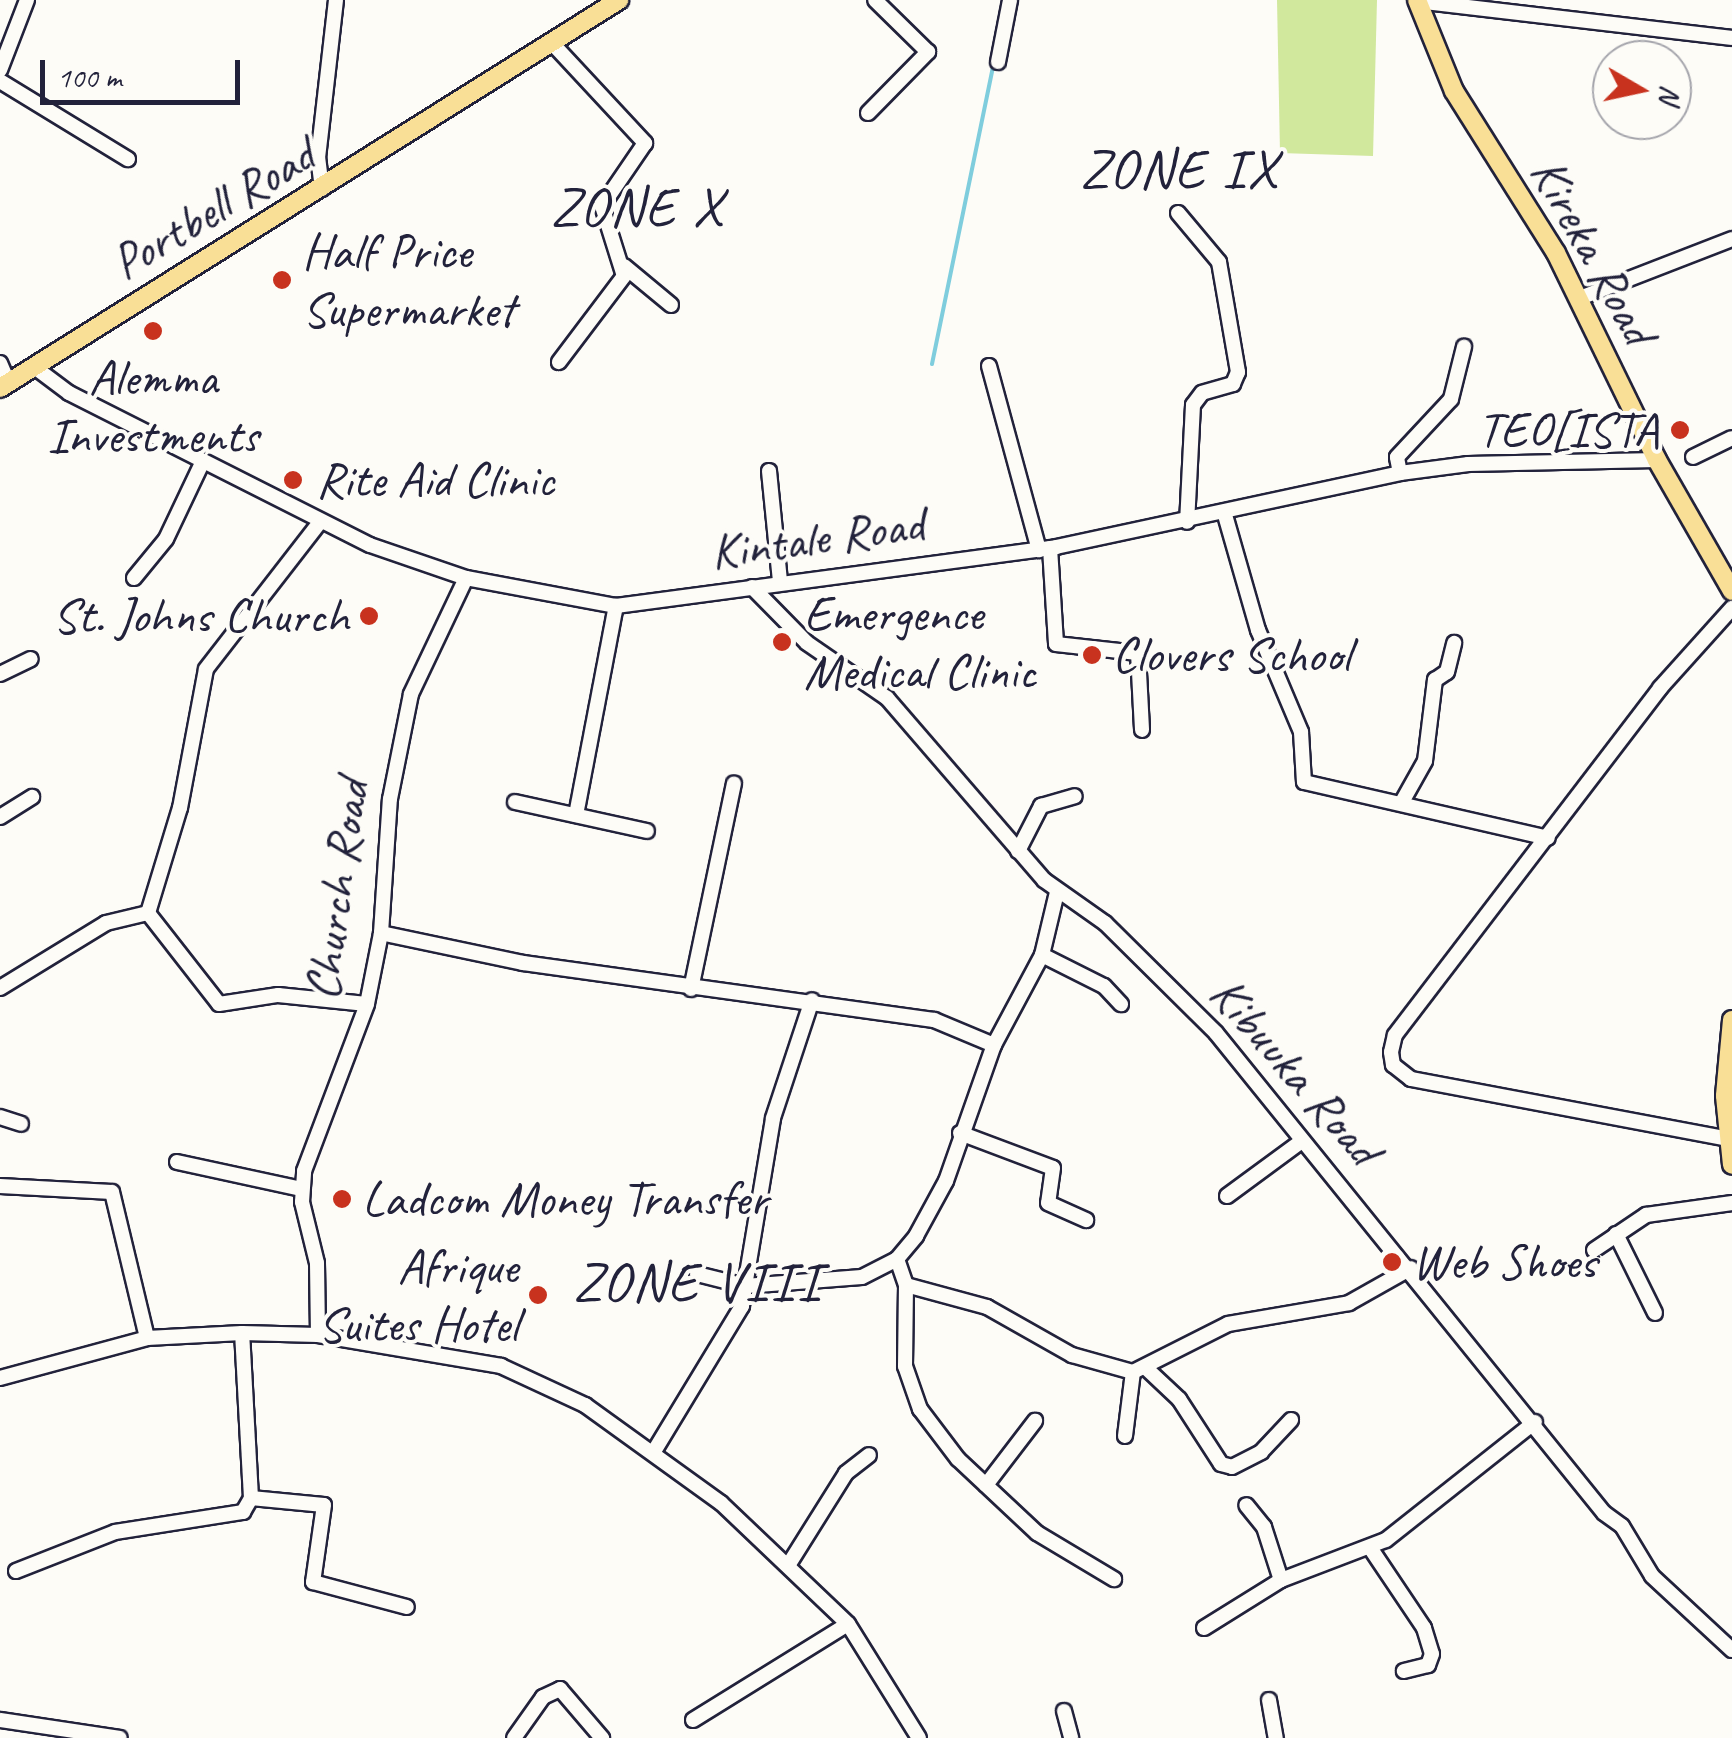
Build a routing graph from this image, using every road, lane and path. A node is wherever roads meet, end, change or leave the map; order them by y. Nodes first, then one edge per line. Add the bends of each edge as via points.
1 (27, 0) edge
2 (336, 0) edge
3 (619, 0) edge
4 (875, 0) edge
5 (1010, 0) edge
6 (1417, 0) edge
7 (1732, 38) edge
8 (4, 40) edge
9 (552, 43) junction
10 (998, 62) dead end
11 (0, 70) edge
12 (0, 81) edge
13 (868, 113) dead end
14 (128, 158) dead end
15 (322, 190) junction
16 (1178, 214) dead end
17 (1732, 239) edge
18 (624, 266) junction
19 (1580, 298) junction
20 (671, 305) dead end
21 (1464, 347) dead end
22 (0, 362) edge
23 (559, 362) dead end
24 (33, 366) junction
25 (989, 366) dead end
26 (4, 385) edge
27 (1732, 438) edge
28 (1693, 458) dead end
29 (1657, 460) junction
30 (202, 462) junction
31 (769, 472) dead end
32 (1400, 474) junction
33 (1225, 514) junction
34 (320, 522) junction
35 (1187, 522) junction
36 (1044, 549) junction
37 (134, 578) dead end
38 (466, 578) junction
39 (780, 582) junction
40 (752, 587) junction
41 (1732, 591) edge
42 (616, 606) junction
43 (1732, 608) edge
44 (1454, 643) dead end
45 (31, 659) dead end
46 (0, 674) edge
47 (1142, 730) dead end
48 (734, 784) dead end
49 (1076, 796) dead end
50 (32, 797) dead end
51 (515, 802) dead end
52 (1402, 802) junction
53 (576, 815) junction
54 (0, 817) edge
55 (647, 831) dead end
56 (1548, 838) junction
57 (1018, 850) junction
58 (1057, 892) junction
59 (148, 914) junction
60 (381, 932) junction
61 (1042, 955) junction
62 (0, 988) edge
63 (691, 989) junction
64 (812, 1000) junction
65 (367, 1004) junction
66 (1121, 1004) dead end
67 (1732, 1020) edge
68 (994, 1044) junction
69 (0, 1117) edge
70 (22, 1124) dead end
71 (960, 1133) junction
72 (1729, 1139) junction
73 (1302, 1141) junction
74 (178, 1162) dead end
75 (1732, 1164) edge
76 (0, 1186) edge
77 (302, 1189) junction
78 (1227, 1196) dead end
79 (1732, 1203) edge
80 (1086, 1220) dead end
81 (1616, 1234) junction
82 (1594, 1250) dead end
83 (897, 1259) junction
84 (1411, 1268) junction
85 (698, 1274) dead end
86 (906, 1285) junction
87 (745, 1286) junction
88 (1654, 1313) dead end
89 (242, 1333) junction
90 (318, 1335) junction
91 (146, 1338) junction
92 (1140, 1371) junction
93 (0, 1378) edge
94 (1292, 1420) dead end
95 (1035, 1421) dead end
96 (1535, 1422) junction
97 (1125, 1436) dead end
98 (652, 1453) junction
99 (868, 1455) dead end
100 (986, 1485) junction
101 (251, 1498) junction
102 (1246, 1505) dead end
103 (1370, 1549) junction
104 (789, 1564) junction
105 (16, 1571) dead end
106 (1114, 1579) dead end
107 (1281, 1580) junction
108 (408, 1607) dead end
109 (848, 1624) junction
110 (1204, 1628) dead end
111 (1732, 1650) edge
112 (1404, 1671) dead end
113 (1268, 1700) dead end
114 (1064, 1711) dead end
115 (0, 1720) edge
116 (692, 1720) dead end
117 (120, 1738) edge
118 (514, 1738) edge
119 (602, 1738) edge
120 (919, 1738) edge
121 (1071, 1738) edge
122 (1276, 1738) edge

1 - 8 street
2 - 15 street via 318,158
3 - 9 main road, Portbell Road
4 - 13 street via 928,52
5 - 10 street
6 - 7 street
6 - 19 main road, Kireka Road via 1454,91
8 - 11 street
9 - 15 main road, Portbell Road
9 - 18 street via 646,143 600,216
12 - 14 street
15 - 24 main road, Portbell Road
16 - 35 street via 1219,262 1238,372 1232,384 1202,393 1193,405
17 - 19 street
18 - 20 street
18 - 23 street via 624,276
19 - 29 main road, Kireka Road
21 - 32 street via 1451,398 1397,457
22 - 26 street
24 - 26 main road, Portbell Road
24 - 30 street, Kintale Road via 70,393
25 - 36 street
27 - 28 street
29 - 32 street, Kintale Road via 1468,464
29 - 41 main road, Kireka Road
30 - 34 street, Kintale Road
30 - 37 street via 166,539
31 - 39 street
32 - 33 street, Kintale Road
33 - 35 street, Kintale Road
33 - 52 street via 1258,630 1301,732 1304,782
34 - 38 street, Kintale Road
34 - 59 street via 206,669 180,808
35 - 36 street, Kintale Road
36 - 39 street, Kintale Road
36 - 47 street via 1056,644 1138,653
38 - 42 street, Kintale Road
38 - 60 street, Church Road via 411,694 400,734
39 - 40 street, Kintale Road
40 - 42 street, Kintale Road
40 - 57 street, Kibuuka Road via 792,631 887,698
42 - 53 street
43 - 56 street via 1660,688
44 - 52 street via 1447,672 1435,680 1425,761
45 - 46 street
48 - 63 street
49 - 57 street via 1041,806
50 - 54 street
51 - 53 street
52 - 56 street
53 - 55 street
56 - 72 street via 1395,1035 1393,1065 1411,1080 1438,1086
57 - 58 street, Kibuuka Road
58 - 61 street
58 - 73 street, Kibuuka Road via 1105,922 1216,1033
59 - 62 street via 106,922
59 - 65 street via 219,1004 278,995
60 - 63 street
60 - 65 street, Church Road
61 - 66 street via 1104,986
61 - 68 street
63 - 64 street
64 - 68 street via 934,1020
64 - 87 street via 773,1118
65 - 77 street, Church Road
67 - 72 main road via 1725,1096
68 - 71 street
69 - 70 street
71 - 80 street via 1052,1168 1048,1203
71 - 83 street via 934,1208
72 - 75 main road
73 - 78 street
73 - 84 street, Kibuuka Road
74 - 77 street
76 - 91 street via 112,1192
77 - 90 street via 318,1263
79 - 81 street via 1666,1209
81 - 82 street
81 - 88 street
83 - 86 street
83 - 87 street via 830,1284
84 - 92 street via 1348,1303 1228,1324
84 - 96 street, Kibuuka Road
85 - 87 street
86 - 92 street via 988,1307 1072,1355
86 - 100 street via 909,1388 958,1459
87 - 98 street via 725,1337
89 - 90 street
89 - 91 street
89 - 101 street
90 - 98 street via 501,1366 569,1395
91 - 93 street
92 - 94 street via 1179,1399 1221,1464 1232,1467 1261,1452
92 - 97 street
95 - 100 street
96 - 103 street
96 - 111 street, Kibuuka Road via 1604,1513 1622,1526 1652,1576
98 - 104 street
99 - 104 street via 846,1473
100 - 106 street via 1037,1532
101 - 105 street via 243,1512 115,1532
101 - 108 street via 324,1505 313,1582
102 - 107 street via 1264,1527
103 - 107 street
103 - 112 street via 1424,1628 1432,1654 1428,1665
104 - 109 street
107 - 110 street
109 - 116 street
109 - 120 street
113 - 122 street
114 - 121 street
115 - 117 street
118 - 119 street via 543,1697 560,1689

